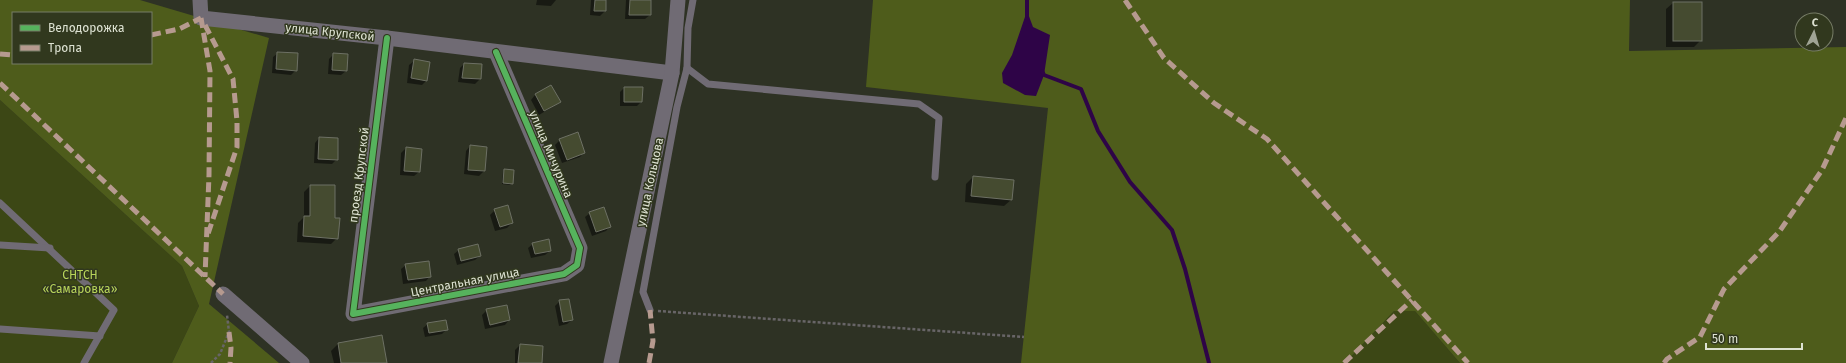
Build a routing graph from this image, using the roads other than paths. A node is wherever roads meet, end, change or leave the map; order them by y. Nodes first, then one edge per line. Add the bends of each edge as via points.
1 (200, 0) edge
2 (678, 0) edge
3 (693, 0) edge
4 (387, 38) junction
5 (496, 52) junction
6 (687, 68) junction
7 (672, 73) junction
8 (935, 177) dead end
9 (0, 203) edge
10 (0, 245) edge
11 (50, 248) junction
12 (577, 264) joint
13 (223, 294) road end
14 (650, 310) road end
15 (353, 314) joint
16 (0, 329) edge
17 (100, 336) junction
18 (84, 363) edge
19 (302, 363) edge
20 (611, 363) edge

1 - 4 street, улица Крупской via 201,18
2 - 7 street, улица Кольцова
3 - 6 lane via 688,28
4 - 5 street, улица Крупской
4 - 15 street, проезд Крупской
5 - 7 street, улица Крупской
5 - 12 street, улица Мичурина via 580,248
6 - 8 lane via 708,84 919,104 939,118
6 - 14 lane via 677,107 643,292
7 - 20 street, улица Кольцова
9 - 11 lane
10 - 11 lane
11 - 17 lane via 114,310
12 - 15 street, Центральная улица via 564,274
13 - 19 street
16 - 17 lane
17 - 18 lane

